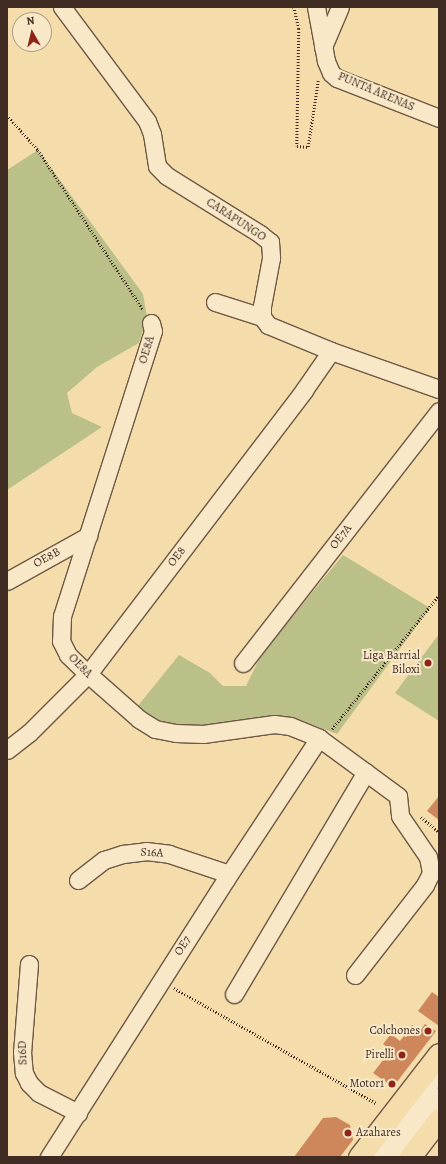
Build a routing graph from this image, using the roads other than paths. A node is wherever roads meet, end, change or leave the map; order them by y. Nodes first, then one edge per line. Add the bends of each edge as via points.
1 (62, 7) edge
2 (316, 7) edge
3 (340, 7) edge
4 (323, 47) junction
5 (439, 118) edge
6 (215, 302) dead end
7 (262, 317) junction
8 (151, 323) road end
9 (331, 351) junction
10 (439, 389) edge
11 (439, 411) edge
12 (88, 536) junction
13 (7, 581) edge
14 (243, 664) dead end
15 (88, 674) junction
16 (321, 739) junction
17 (7, 750) edge
18 (366, 772) junction
19 (229, 874) junction
20 (78, 880) dead end
21 (29, 964) dead end
22 (355, 976) dead end
23 (234, 994) dead end
24 (439, 1054) edge
25 (439, 1071) edge
26 (439, 1096) edge
27 (78, 1113) junction
28 (439, 1119) edge
29 (49, 1157) edge
30 (359, 1157) edge
31 (373, 1157) edge
32 (392, 1157) edge
33 (410, 1157) edge

1 - 7 street, CARAPUNGO via 147,121 152,134 157,166 167,176 270,242 271,258
2 - 4 street, PUNTA ARENAS
3 - 4 street
4 - 5 street, PUNTA ARENAS via 331,73 337,78
6 - 7 street
7 - 9 street via 268,325
8 - 12 street, OE8A via 153,331
9 - 10 street
9 - 15 street, OE8
11 - 14 street, OE7A
12 - 13 street, OE8B
12 - 15 street, OE8A via 61,624 61,641 65,650
15 - 16 street, OE8A via 138,719 155,728 176,733 203,734 274,724 290,726
15 - 17 street, OE8 via 29,733
16 - 18 street, OE8A
16 - 19 street, OE7
18 - 22 street, OE8A via 398,796 400,816 428,857 431,873 425,885
18 - 23 street
19 - 20 street, S16A via 169,854 146,851 104,860
19 - 27 street, OE7
21 - 27 street, S16D via 22,1052 24,1073 39,1093
24 - 30 main road
25 - 31 street
26 - 32 street
27 - 29 street, OE7
28 - 33 main road

